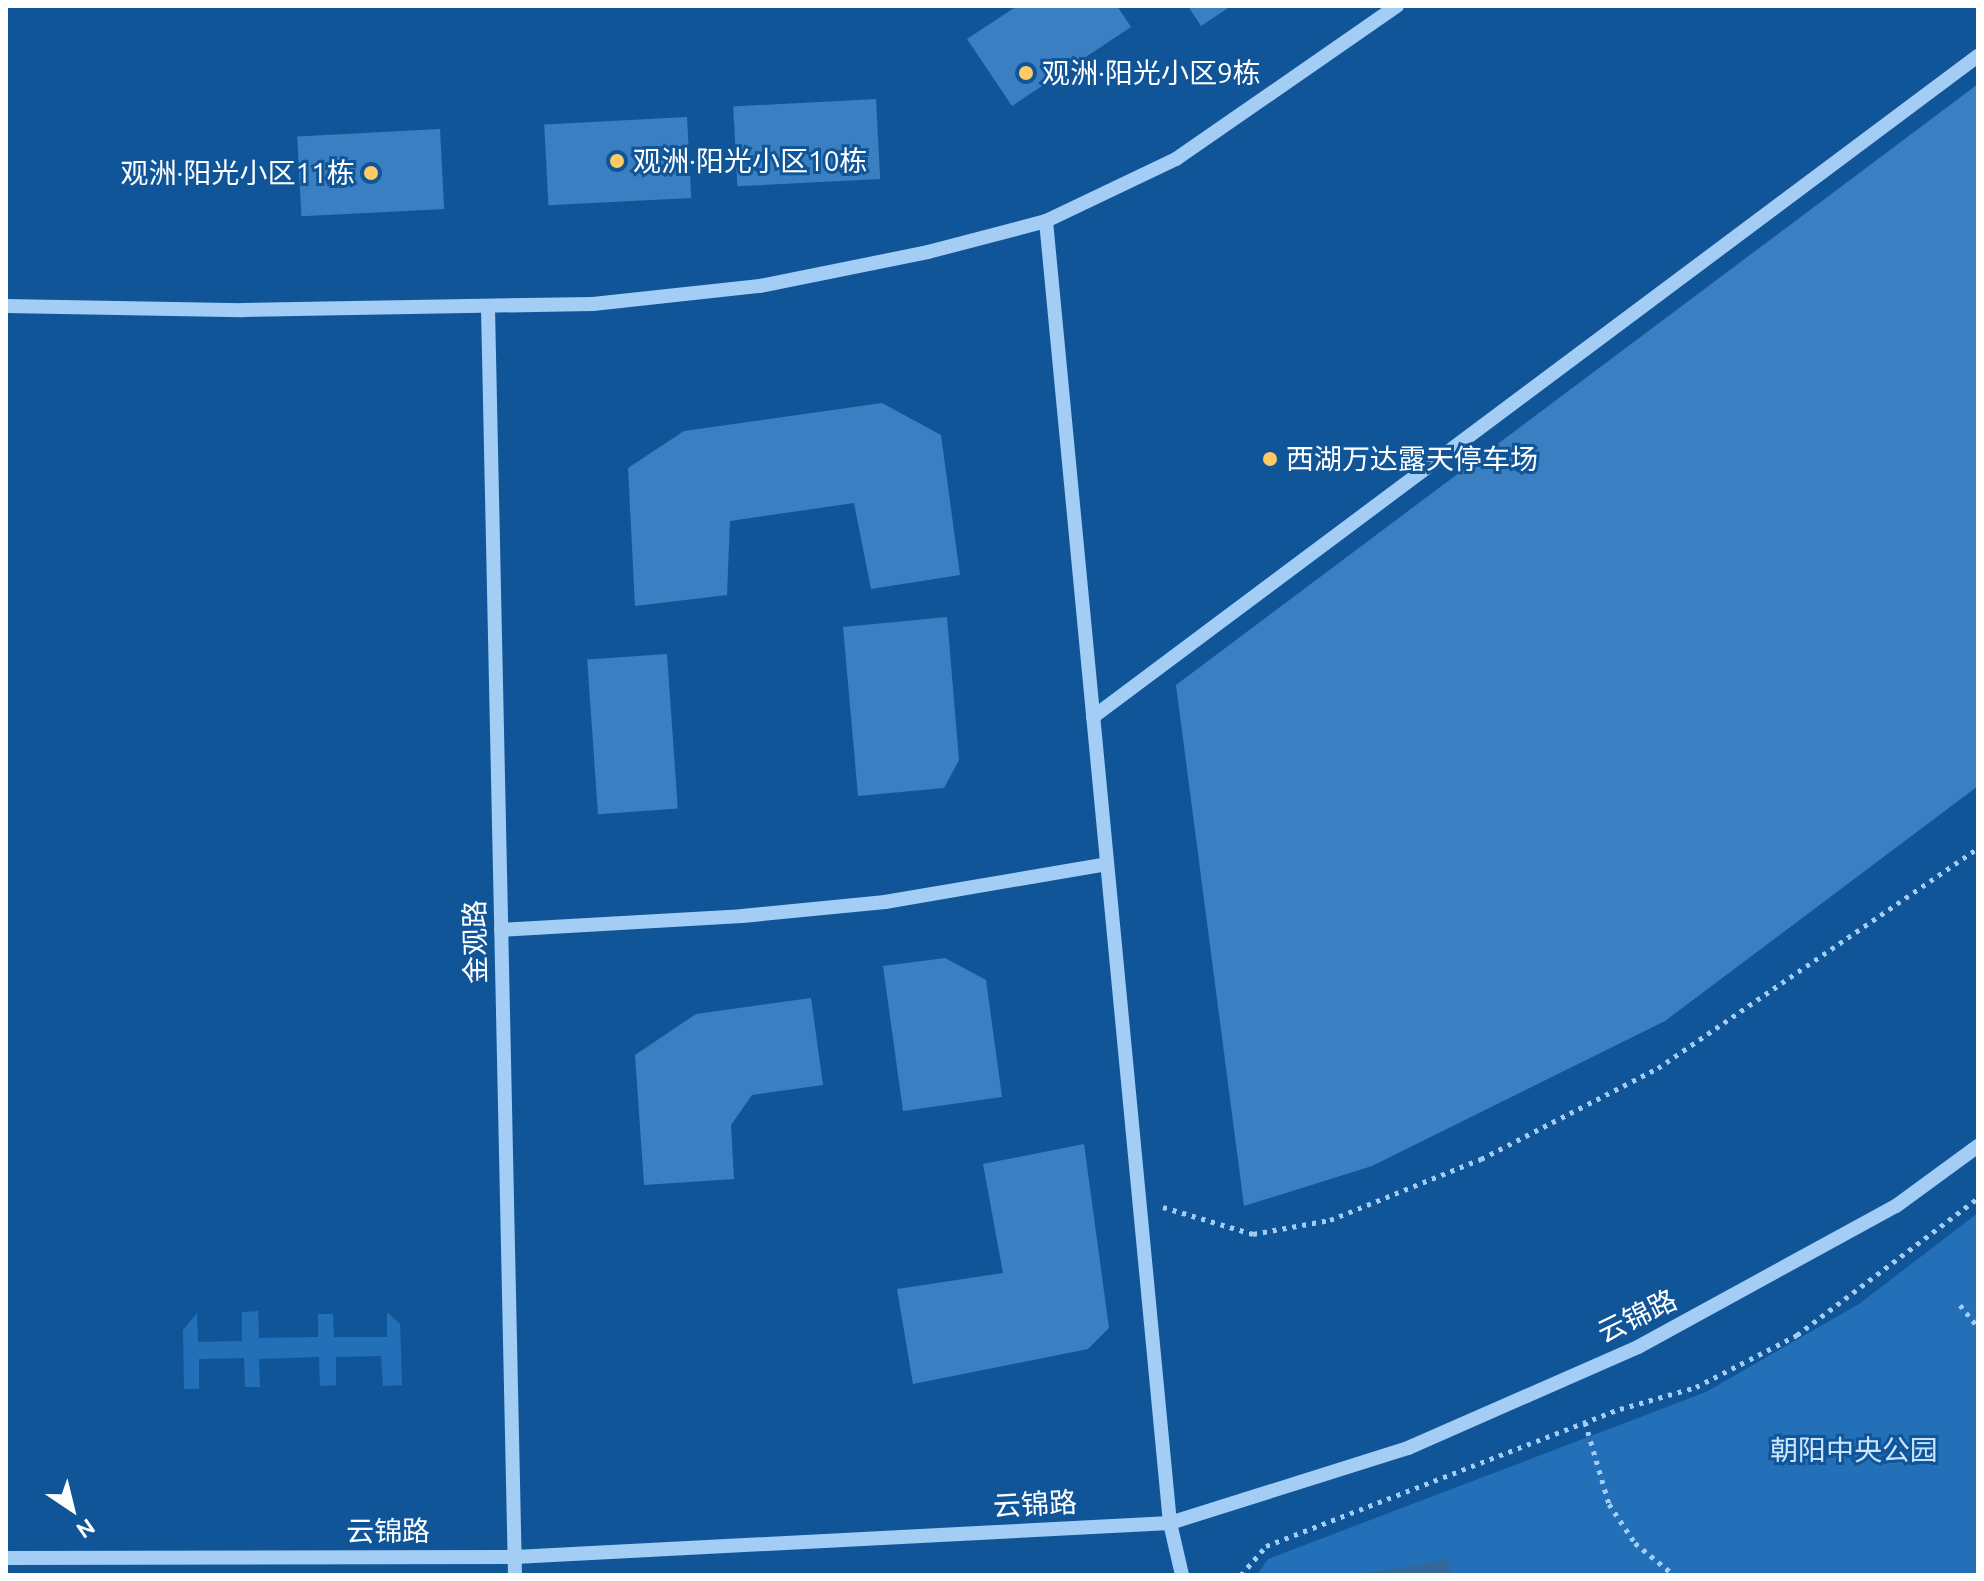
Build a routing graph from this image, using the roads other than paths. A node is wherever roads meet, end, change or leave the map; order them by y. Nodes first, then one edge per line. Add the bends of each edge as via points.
1 (1397, 6) edge
2 (1978, 56) edge
3 (1046, 221) junction
4 (6, 306) edge
5 (488, 308) junction
6 (1093, 717) junction
7 (1107, 864) junction
8 (501, 930) junction
9 (1978, 1146) edge
10 (1170, 1523) junction
11 (515, 1557) junction
12 (6, 1558) edge
13 (515, 1575) edge
14 (1182, 1575) edge

1 - 3 street via 1176,159
2 - 6 street
3 - 5 street via 928,252 760,286 593,304
3 - 6 street
4 - 5 street
5 - 8 street, 金观路
6 - 7 street
7 - 8 street via 885,902
7 - 10 street
8 - 11 street, 金观路
9 - 10 street, 云锦路 via 1896,1206 1638,1347 1408,1448
10 - 11 street, 云锦路
10 - 14 street
11 - 12 street, 云锦路
11 - 13 street, 金观路

